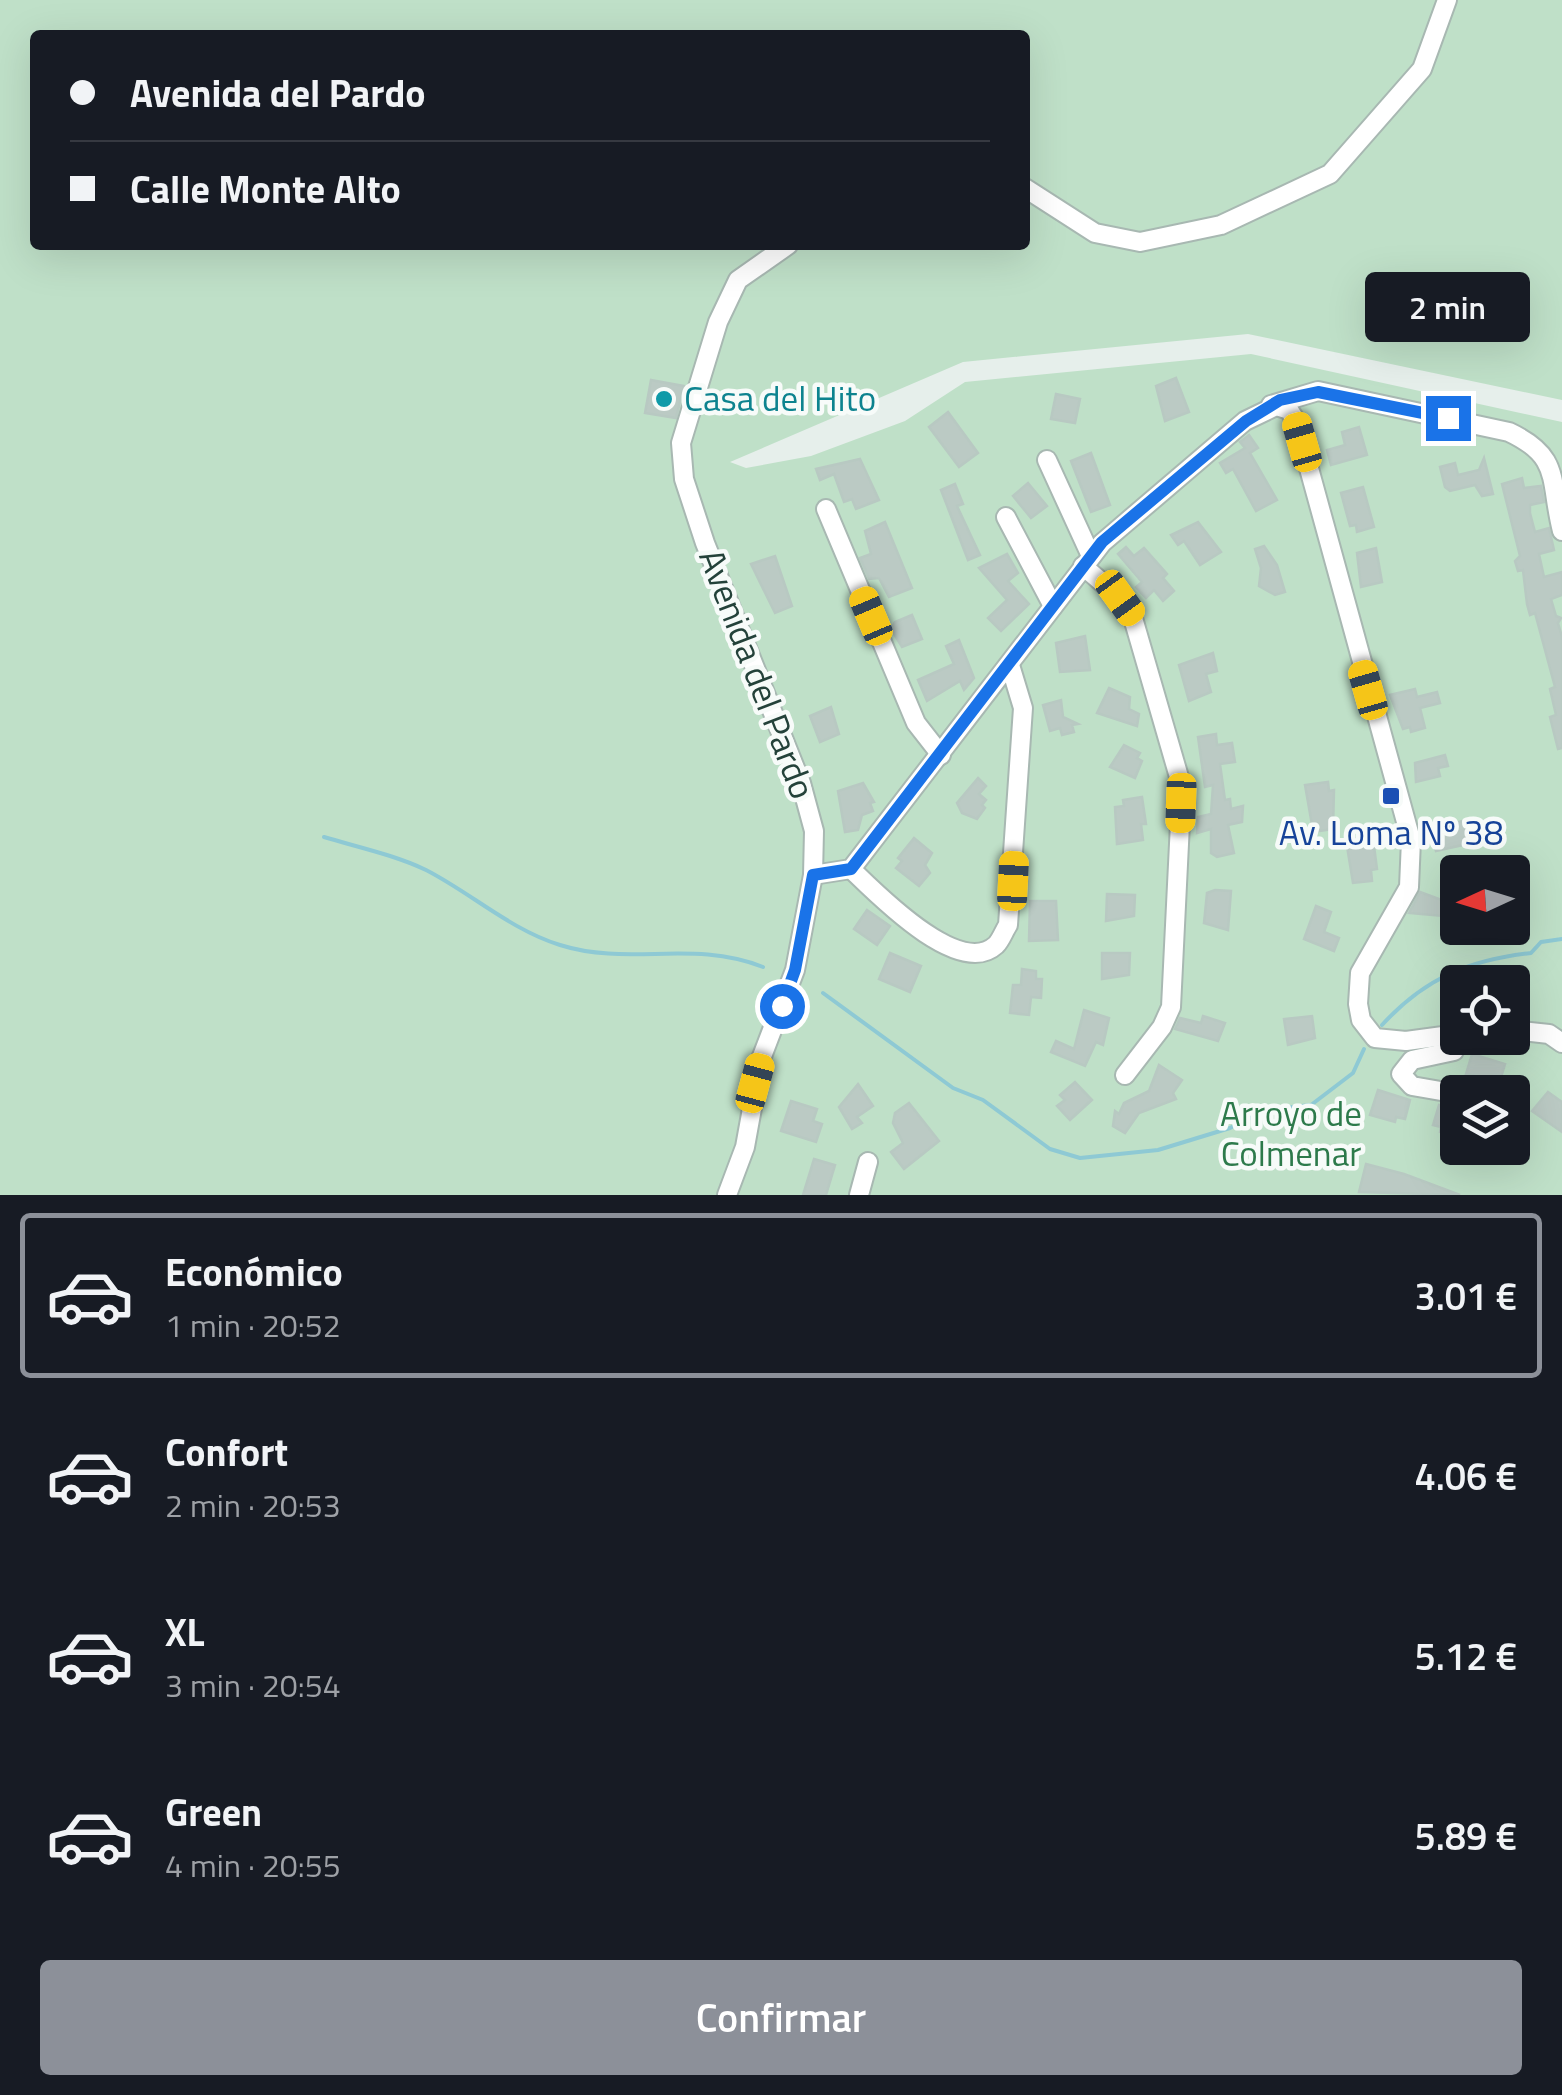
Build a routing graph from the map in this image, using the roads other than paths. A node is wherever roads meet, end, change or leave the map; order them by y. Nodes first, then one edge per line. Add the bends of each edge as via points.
1 (1446, 0) edge
2 (1030, 191) edge
3 (781, 250) edge
4 (1300, 394) junction
5 (1262, 409) junction
6 (1292, 415) junction
7 (1047, 460) dead end
8 (826, 509) dead end
9 (1006, 518) dead end
10 (1562, 531) edge
11 (1087, 561) junction
12 (1054, 606) junction
13 (1010, 665) junction
14 (941, 755) junction
15 (851, 869) junction
16 (813, 875) junction
17 (1530, 1032) edge
18 (1440, 1038) edge
19 (1562, 1043) edge
20 (1440, 1055) edge
21 (1125, 1076) dead end
22 (1440, 1091) edge
23 (868, 1162) dead end
24 (727, 1195) edge
25 (859, 1195) edge

1 - 2 street via 1422,69 1330,174 1221,225 1140,242 1095,234
3 - 16 street, Avenida del Pardo via 738,280 718,322 681,443 684,480 705,543 811,812
4 - 5 street
4 - 6 street
4 - 10 street via 1335,394 1533,441 1554,466
5 - 6 street via 1276,406
5 - 11 street via 1120,523
6 - 18 street via 1412,854 1409,887 1360,973 1358,1004 1373,1037
7 - 11 street
8 - 14 street via 916,723
9 - 12 street
11 - 12 street
11 - 21 street via 1133,618 1180,790 1172,1006
12 - 13 street
13 - 14 street
13 - 15 street via 1023,708 1008,925 996,944 967,952 946,945 904,918
14 - 15 street
15 - 16 street
16 - 24 street, Avenida del Pardo via 795,970 762,1059 745,1146
17 - 19 street
20 - 22 street via 1412,1060 1401,1074 1412,1086
23 - 25 street

